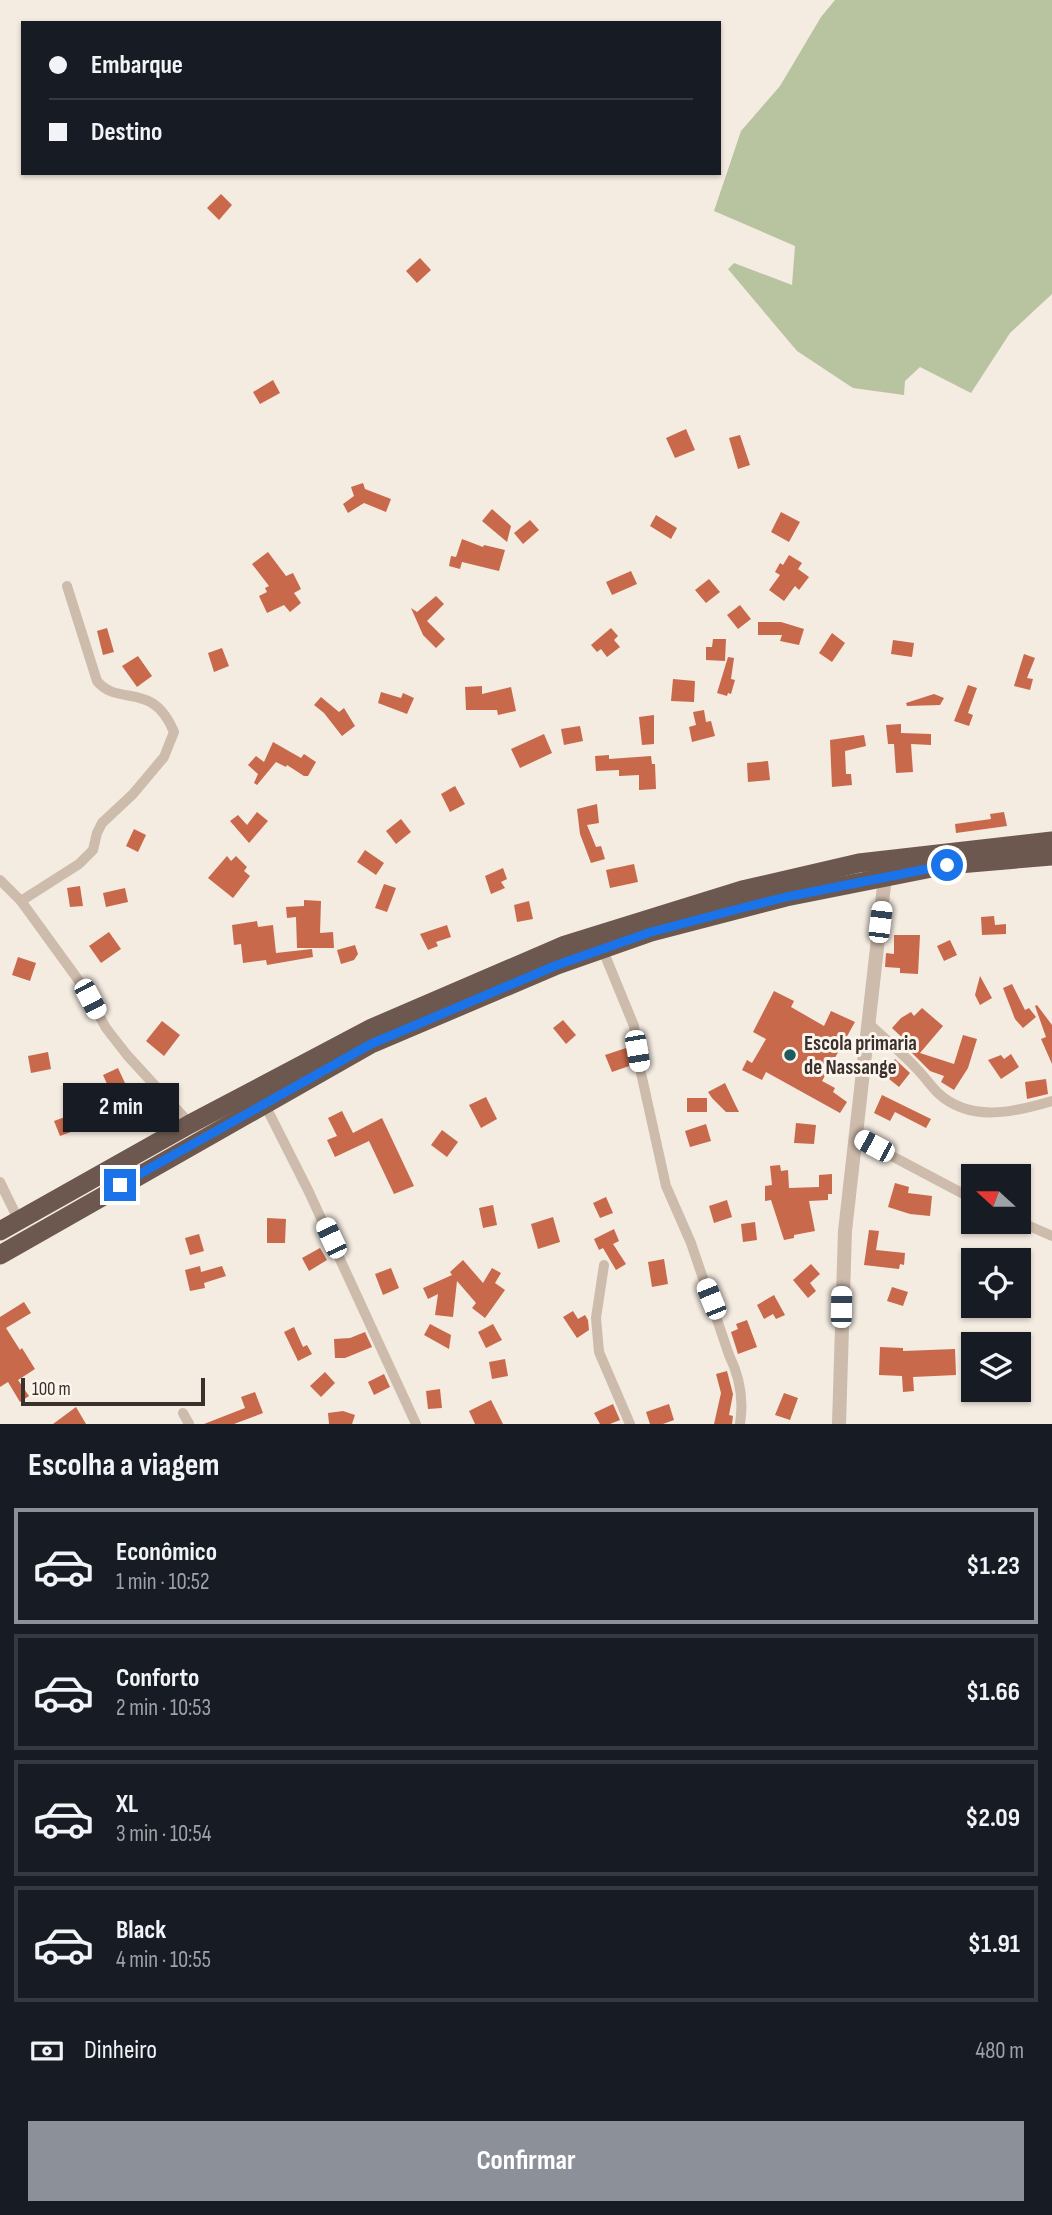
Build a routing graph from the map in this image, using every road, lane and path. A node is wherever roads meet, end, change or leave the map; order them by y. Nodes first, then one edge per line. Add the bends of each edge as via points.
1 (66, 586) dead end
2 (1052, 841) edge
3 (1052, 856) edge
4 (885, 877) junction
5 (0, 880) edge
6 (21, 901) junction
7 (602, 948) junction
8 (868, 1023) junction
9 (1052, 1101) edge
10 (264, 1103) junction
11 (197, 1131) junction
12 (854, 1136) junction
13 (0, 1182) edge
14 (961, 1193) edge
15 (19, 1221) junction
16 (1031, 1227) edge
17 (0, 1231) edge
18 (1052, 1236) edge
19 (0, 1255) edge
20 (604, 1265) dead end
21 (183, 1413) dead end
22 (189, 1424) edge
23 (416, 1424) edge
24 (630, 1424) edge
25 (740, 1424) edge
26 (839, 1424) edge

1 - 6 street via 97,681 103,689 157,704 174,732 164,757 102,823 93,850
2 - 11 highway via 859,863 742,890 601,932 506,968 372,1028
3 - 4 highway via 947,865
4 - 7 highway via 772,900
4 - 8 street
5 - 6 street
6 - 11 street via 82,985 106,1028
7 - 10 highway via 371,1044
7 - 25 street via 634,1026 666,1186 737,1372 742,1396
8 - 9 street via 952,1103 981,1112 1012,1112
8 - 12 street
10 - 11 highway
10 - 23 street
11 - 15 highway
11 - 19 highway
12 - 14 street
12 - 26 street via 842,1270
13 - 15 street
15 - 17 highway
16 - 18 street
20 - 24 street via 596,1318 599,1352
21 - 22 street

